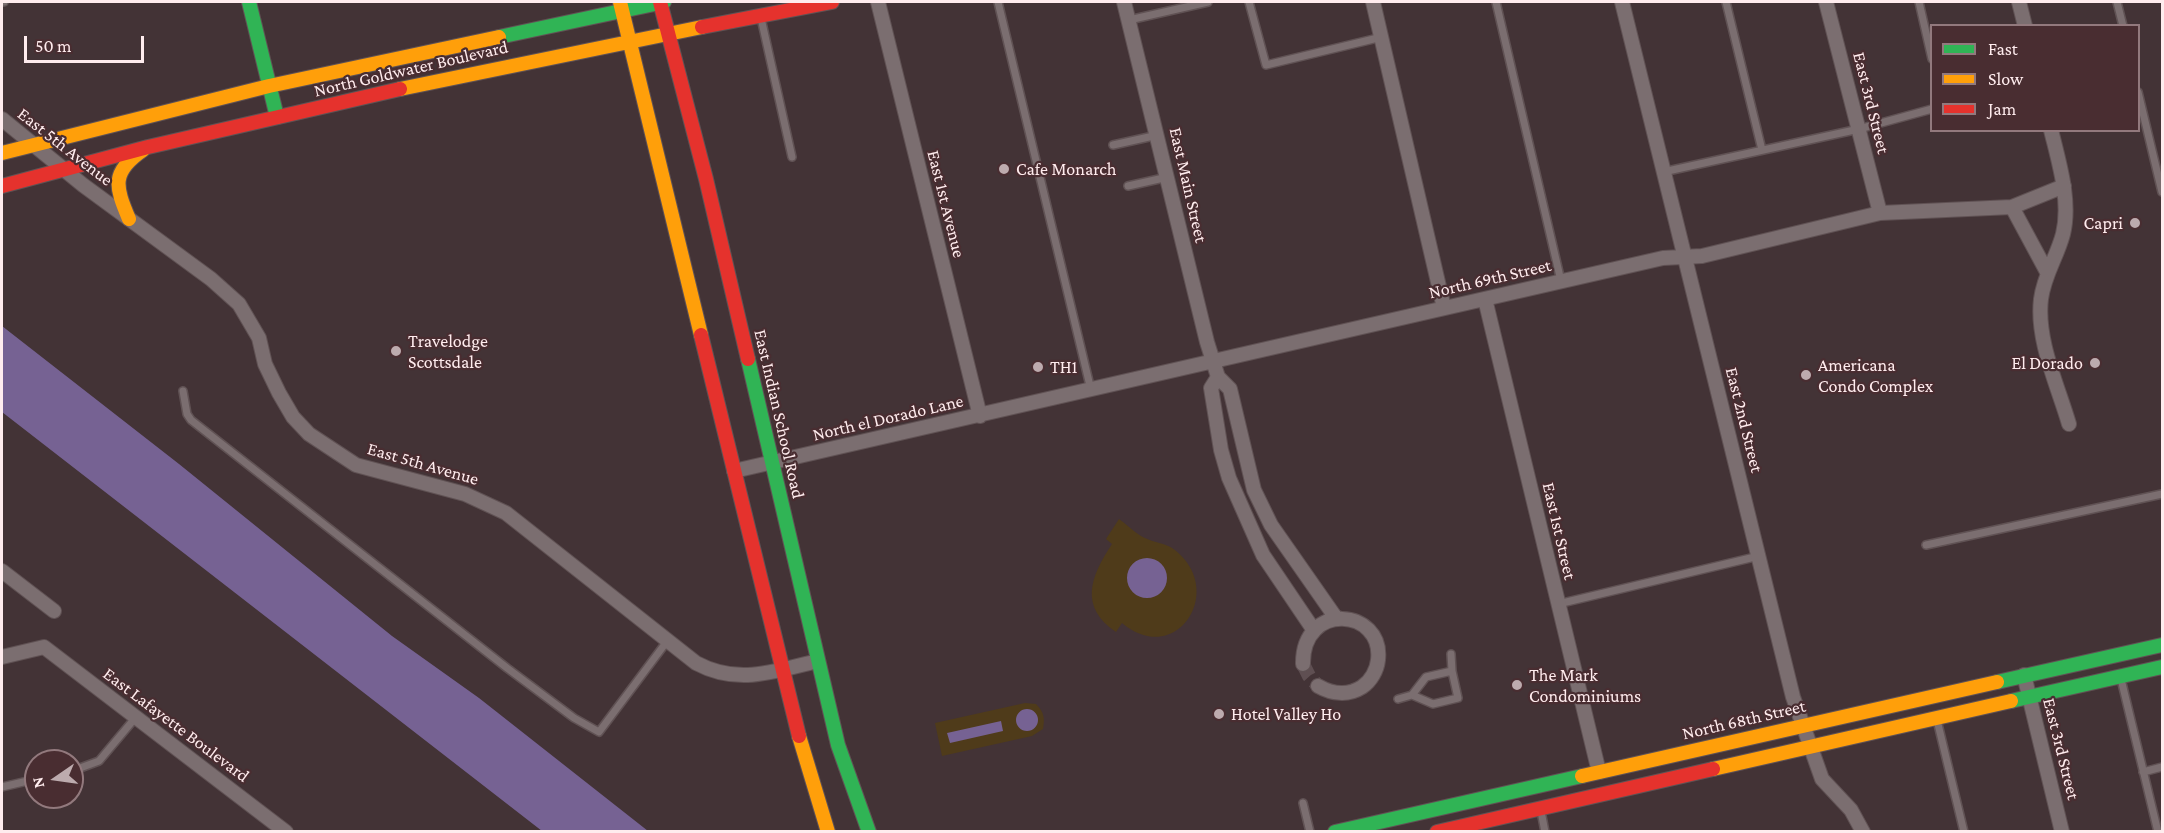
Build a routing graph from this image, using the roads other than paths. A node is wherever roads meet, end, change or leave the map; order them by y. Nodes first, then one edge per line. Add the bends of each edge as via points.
1 (249, 2) edge
2 (662, 2) edge
3 (832, 2) edge
4 (878, 2) edge
5 (999, 2) edge
6 (1124, 2) edge
7 (1208, 2) edge
8 (1249, 2) edge
9 (1373, 2) edge
10 (1496, 2) edge
11 (1622, 2) edge
12 (1726, 2) edge
13 (1827, 2) edge
14 (1919, 2) edge
15 (2019, 2) edge
16 (2117, 2) edge
17 (621, 5) edge
18 (760, 16) junction
19 (1129, 20) junction
20 (2024, 24) edge
21 (2122, 24) edge
22 (669, 35) junction
23 (1382, 37) junction
24 (629, 42) junction
25 (1930, 50) edge
26 (269, 87) junction
27 (2140, 96) edge
28 (1930, 110) edge
29 (277, 117) junction
30 (2, 119) edge
31 (1859, 129) junction
32 (2050, 132) edge
33 (1158, 135) junction
34 (33, 145) junction
35 (1113, 145) dead end
36 (148, 147) junction
37 (1762, 150) junction
38 (2, 153) edge
39 (792, 158) dead end
40 (62, 169) junction
41 (1663, 172) junction
42 (1168, 177) junction
43 (2, 186) edge
44 (1128, 186) dead end
45 (2064, 186) junction
46 (2163, 192) edge
47 (2012, 207) junction
48 (1880, 213) junction
49 (129, 219) junction
50 (1683, 256) junction
51 (2047, 272) junction
52 (1561, 281) junction
53 (1485, 299) junction
54 (1444, 308) junction
55 (1213, 361) junction
56 (1218, 376) junction
57 (1091, 390) junction
58 (183, 391) dead end
59 (980, 416) junction
60 (2069, 424) dead end
61 (772, 462) junction
62 (734, 471) junction
63 (2163, 494) edge
64 (1926, 545) dead end
65 (1758, 556) junction
66 (2, 570) edge
67 (1558, 604) junction
68 (54, 611) dead end
69 (1336, 618) junction
70 (1314, 629) junction
71 (668, 640) junction
72 (2163, 645) edge
73 (1451, 654) dead end
74 (2, 657) edge
75 (818, 661) junction
76 (1304, 664) dead end
77 (2163, 667) edge
78 (782, 669) junction
79 (1452, 671) junction
80 (2024, 675) junction
81 (2120, 676) junction
82 (1318, 686) tunnel mouth
83 (1412, 695) junction
84 (2029, 698) junction
85 (1398, 699) dead end
86 (136, 717) junction
87 (1936, 718) junction
88 (1802, 725) junction
89 (1809, 747) junction
90 (2163, 767) edge
91 (84, 768) edge
92 (1599, 772) junction
93 (2143, 772) junction
94 (24, 782) edge
95 (2, 788) edge
96 (1304, 803) dead end
97 (1540, 808) junction
98 (1434, 809) junction
99 (279, 830) edge
100 (828, 831) edge
101 (870, 831) edge
102 (1310, 831) edge
103 (1335, 831) edge
104 (1439, 831) edge
105 (1545, 831) edge
106 (1863, 831) edge
107 (1964, 831) edge
108 (2062, 831) edge
109 (2158, 831) edge

1 - 26 main road
2 - 17 main road, North Goldwater Boulevard
2 - 22 main road, East Indian School Road
3 - 18 main road, North Goldwater Boulevard
4 - 59 street, East 1st Avenue
5 - 57 lane
6 - 19 street, East Main Street
7 - 19 lane
8 - 23 lane via 1266,65
9 - 23 street
10 - 52 lane
11 - 41 street, East 2nd Street
12 - 37 lane
13 - 31 street, East 3rd Street
14 - 25 lane
15 - 20 street
16 - 21 lane
17 - 24 main road
17 - 26 main road, North Goldwater Boulevard
18 - 22 main road, North Goldwater Boulevard
18 - 39 lane
19 - 33 street, East Main Street
22 - 24 main road, North Goldwater Boulevard
22 - 61 main road, East Indian School Road
23 - 54 street
24 - 29 main road, North Goldwater Boulevard via 469,73
24 - 62 main road
26 - 29 main road
26 - 34 main road, North Goldwater Boulevard
27 - 46 lane
28 - 31 lane
29 - 36 main road, North Goldwater Boulevard
30 - 34 street, East 5th Avenue
31 - 37 lane
31 - 48 street, East 3rd Street
32 - 45 street
33 - 35 lane
33 - 42 street, East Main Street
34 - 38 main road, North Goldwater Boulevard
34 - 40 street, East 5th Avenue
36 - 40 main road, North Goldwater Boulevard
36 - 49 main road via 126,161 119,173 119,195
37 - 41 lane
40 - 43 main road, North Goldwater Boulevard
40 - 49 street, East 5th Avenue
41 - 50 street, East 2nd Street
42 - 44 lane
42 - 55 street, East Main Street
45 - 47 street, North 69th Street
45 - 51 street via 2063,233
47 - 48 street, North 69th Street
47 - 51 street
48 - 50 street, North 69th Street via 1702,256
49 - 71 street, East 5th Avenue via 240,304 259,338 279,393 309,434 356,465 465,494 506,513
50 - 52 street, North 69th Street
50 - 65 street, East 2nd Street
51 - 60 street via 2041,301 2044,340
52 - 53 street, North 69th Street
53 - 54 street, North 69th Street
53 - 67 street, East 1st Street
54 - 55 street, North 69th Street
55 - 56 street, East Main Street
55 - 57 street, North 69th Street
56 - 69 street, East Main Street via 1230,389 1254,490 1271,525
56 - 70 street, East Main Street via 1210,388 1229,478 1263,555
57 - 59 street, North 69th Street
58 - 71 lane via 191,420 507,668 599,732
59 - 61 street, North el Dorado Lane
61 - 62 street, North el Dorado Lane
61 - 75 main road, East Indian School Road
62 - 78 main road
63 - 64 lane
65 - 67 lane
65 - 88 street, East 2nd Street
66 - 68 street
67 - 92 street, East 1st Street
69 - 70 street
69 - 82 street via 1360,623 1370,631 1377,648 1377,666 1363,686 1352,692 1340,694
70 - 76 street via 1303,652
71 - 78 street, East 5th Avenue via 712,672 750,677
72 - 80 main road, North 68th Street
73 - 79 lane
74 - 86 street, East Lafayette Boulevard via 45,647
75 - 78 street, East 5th Avenue
75 - 101 main road, East Indian School Road via 841,759
77 - 81 main road
78 - 100 main road via 814,795
79 - 83 lane via 1426,678
79 - 83 lane via 1458,698 1433,704
80 - 84 street, East 3rd Street
80 - 88 main road, North 68th Street
81 - 84 main road
81 - 93 lane
83 - 85 lane
84 - 87 main road
84 - 108 street, East 3rd Street
86 - 91 lane via 99,761
86 - 99 street, East Lafayette Boulevard
87 - 89 main road
87 - 107 lane
88 - 89 street, East 2nd Street
88 - 92 main road, North 68th Street
89 - 97 main road
89 - 106 street, East 2nd Street via 1822,779 1851,810
90 - 93 lane
92 - 98 main road, North 68th Street
93 - 109 lane
94 - 95 lane
96 - 102 lane
97 - 104 main road
97 - 105 lane
98 - 103 main road, North 68th Street
98 - 104 street

